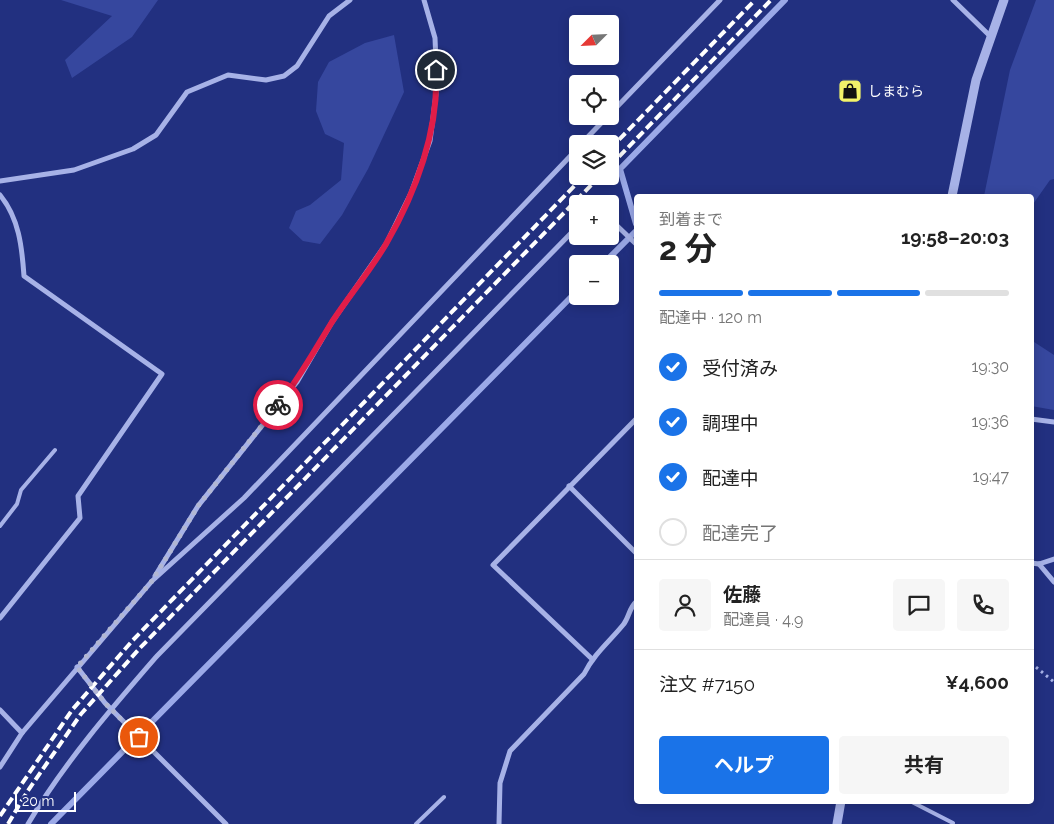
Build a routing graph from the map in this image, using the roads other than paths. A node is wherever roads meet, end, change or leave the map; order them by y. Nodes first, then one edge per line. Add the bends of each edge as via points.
1 (350, 0) edge
2 (424, 0) edge
3 (720, 0) edge
4 (953, 0) edge
5 (1004, 0) edge
6 (990, 36) junction
7 (619, 105) edge
8 (600, 125) edge
9 (590, 135) edge
10 (569, 157) edge
11 (0, 181) edge
12 (0, 194) edge
13 (952, 194) edge
14 (619, 227) edge
15 (569, 235) edge
16 (634, 242) edge
17 (1034, 419) edge
18 (634, 421) edge
19 (1054, 422) edge
20 (55, 450) dead end
21 (569, 486) junction
22 (0, 526) edge
23 (634, 551) edge
24 (1054, 559) edge
25 (1034, 563) edge
26 (1039, 564) junction
27 (152, 581) junction
28 (1054, 582) edge
29 (634, 604) edge
30 (0, 618) edge
31 (592, 659) junction
32 (77, 667) junction
33 (111, 709) junction
34 (0, 710) edge
35 (22, 733) junction
36 (0, 767) edge
37 (444, 797) dead end
38 (840, 804) edge
39 (916, 804) edge
40 (954, 823) edge
41 (28, 824) edge
42 (226, 824) edge
43 (416, 824) edge
44 (499, 824) edge
45 (837, 824) edge

1 - 11 street via 329,16 297,66 284,76 266,80 228,75 187,92 156,135 133,149 74,170
2 - 27 street via 435,38 437,86 430,141 411,193 386,244 332,322 297,382 198,506
3 - 7 street
4 - 6 street
5 - 6 street
6 - 13 street via 976,80
8 - 9 street
10 - 27 street via 244,498
12 - 30 street via 11,208 21,242 24,276 162,374 78,496 80,518
14 - 16 street
15 - 33 street via 229,581
17 - 19 street
18 - 21 street
20 - 22 lane via 21,490 17,504
21 - 23 street
21 - 31 street via 493,564
24 - 26 street
25 - 26 street
26 - 28 street
27 - 32 street
29 - 31 street via 625,623
31 - 44 street via 584,674 510,751 500,784
32 - 33 street
32 - 35 street
33 - 41 street via 50,787
33 - 42 street
34 - 35 street
35 - 36 street
37 - 43 lane
38 - 45 street
39 - 40 lane

